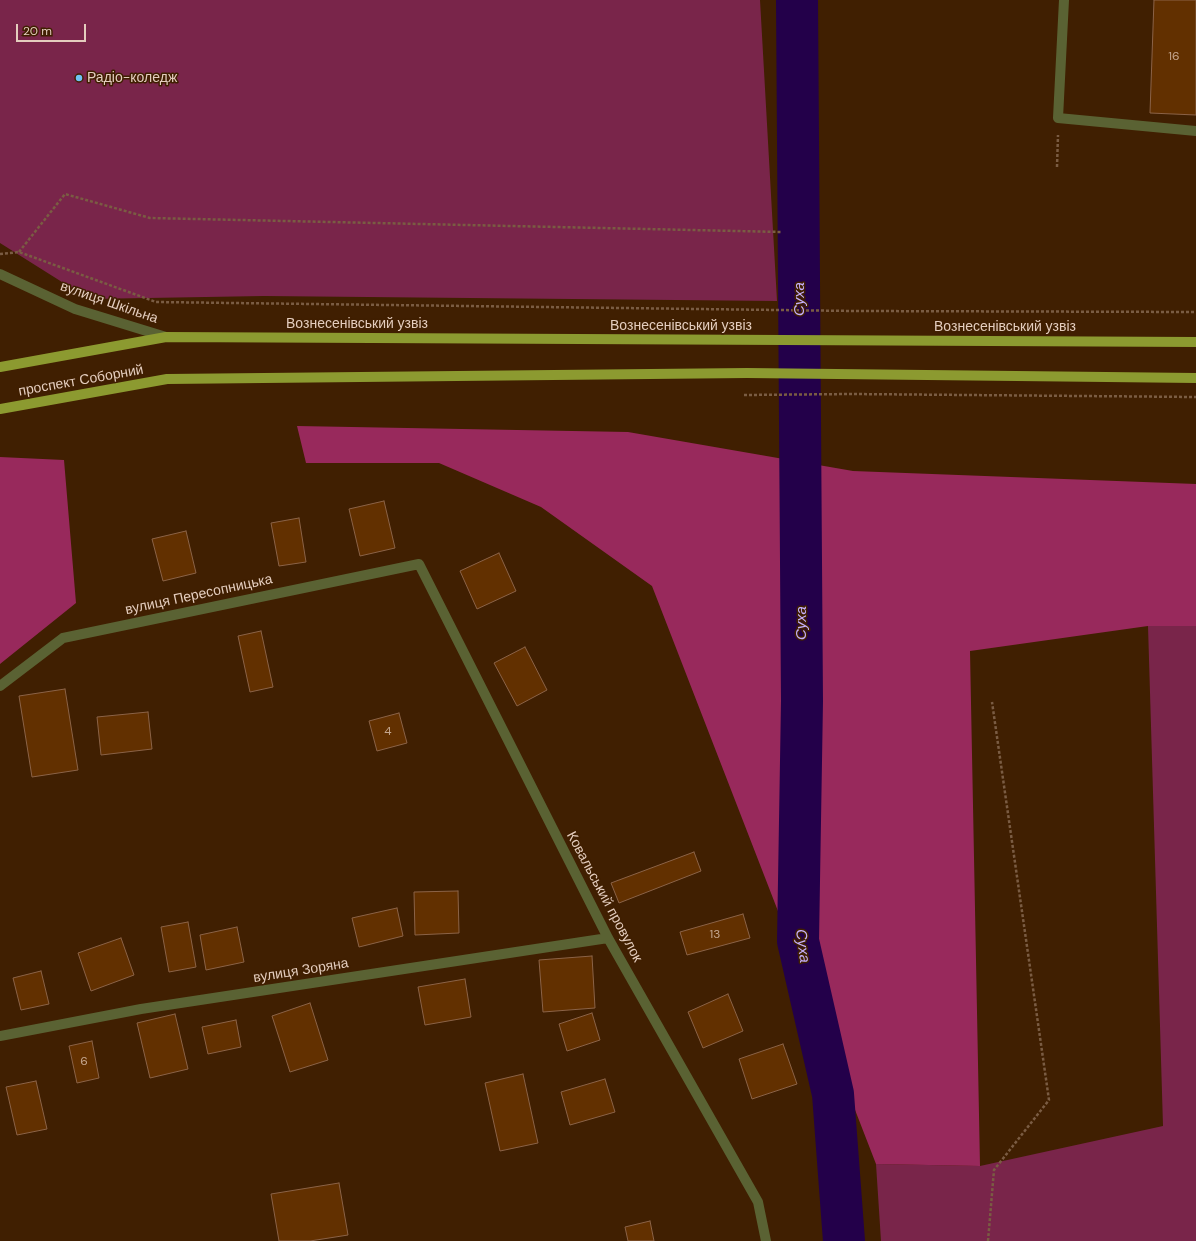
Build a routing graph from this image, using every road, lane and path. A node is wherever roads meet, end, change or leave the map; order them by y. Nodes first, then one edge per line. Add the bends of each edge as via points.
1 (1064, 0) edge
2 (1058, 118) junction
3 (1196, 130) edge
4 (1057, 167) dead end
5 (782, 232) dead end
6 (19, 252) junction
7 (0, 254) edge
8 (0, 274) edge
9 (1196, 312) edge
10 (166, 337) junction
11 (1196, 342) edge
12 (0, 367) edge
13 (1196, 378) edge
14 (744, 395) dead end
15 (1196, 397) edge
16 (0, 409) edge
17 (419, 564) joint
18 (0, 686) edge
19 (992, 702) dead end
20 (608, 938) junction
21 (0, 1036) edge
22 (766, 1241) edge
23 (988, 1241) edge

1 - 2 street
2 - 3 street
2 - 4 path
5 - 6 path via 150,218 65,194
6 - 7 path
6 - 9 path via 156,302 854,311
8 - 10 street, вулиця Шкільна via 75,309
10 - 11 main road, Вознесенівський узвіз
10 - 12 main road, проспект Соборний
13 - 16 main road, проспект Соборний via 747,373 167,379
14 - 15 path
17 - 18 street, вулиця Пересопницька via 63,638
17 - 20 street, Ковальський провулок
19 - 23 path via 1049,1100 994,1170
20 - 21 street, вулиця Зоряна via 140,1010
20 - 22 street, Ковальський провулок via 758,1202

